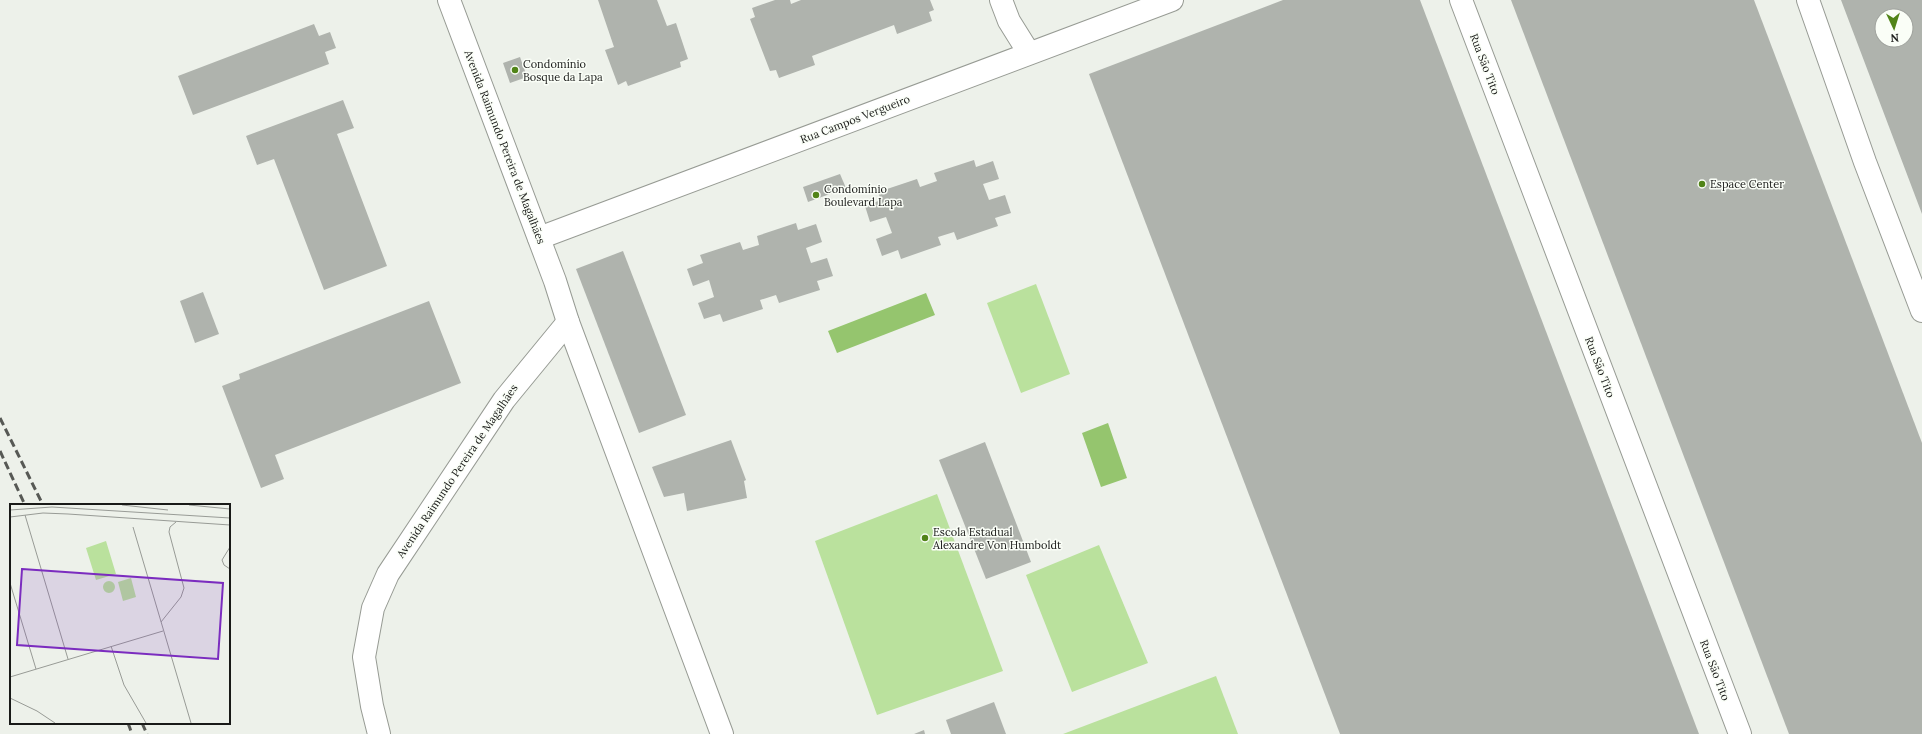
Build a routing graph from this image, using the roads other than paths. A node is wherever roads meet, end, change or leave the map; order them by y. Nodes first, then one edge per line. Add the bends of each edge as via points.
1 (449, 0) edge
2 (1001, 0) edge
3 (1172, 0) edge
4 (1461, 0) edge
5 (1808, 0) edge
6 (1029, 53) junction
7 (539, 238) junction
8 (1922, 311) edge
9 (568, 322) junction
10 (379, 734) edge
11 (722, 734) edge
12 (1740, 734) edge

1 - 7 street, Avenida Raimundo Pereira de Magalhães
2 - 6 street via 1009,21
3 - 6 street, Rua Campos Vergueiro
4 - 12 street, Rua São Tito
5 - 8 street via 1865,162
6 - 7 street, Rua Campos Vergueiro
7 - 9 street, Avenida Raimundo Pereira de Magalhães
9 - 10 street, Avenida Raimundo Pereira de Magalhães via 504,400 388,574 373,608 364,657
9 - 11 street

